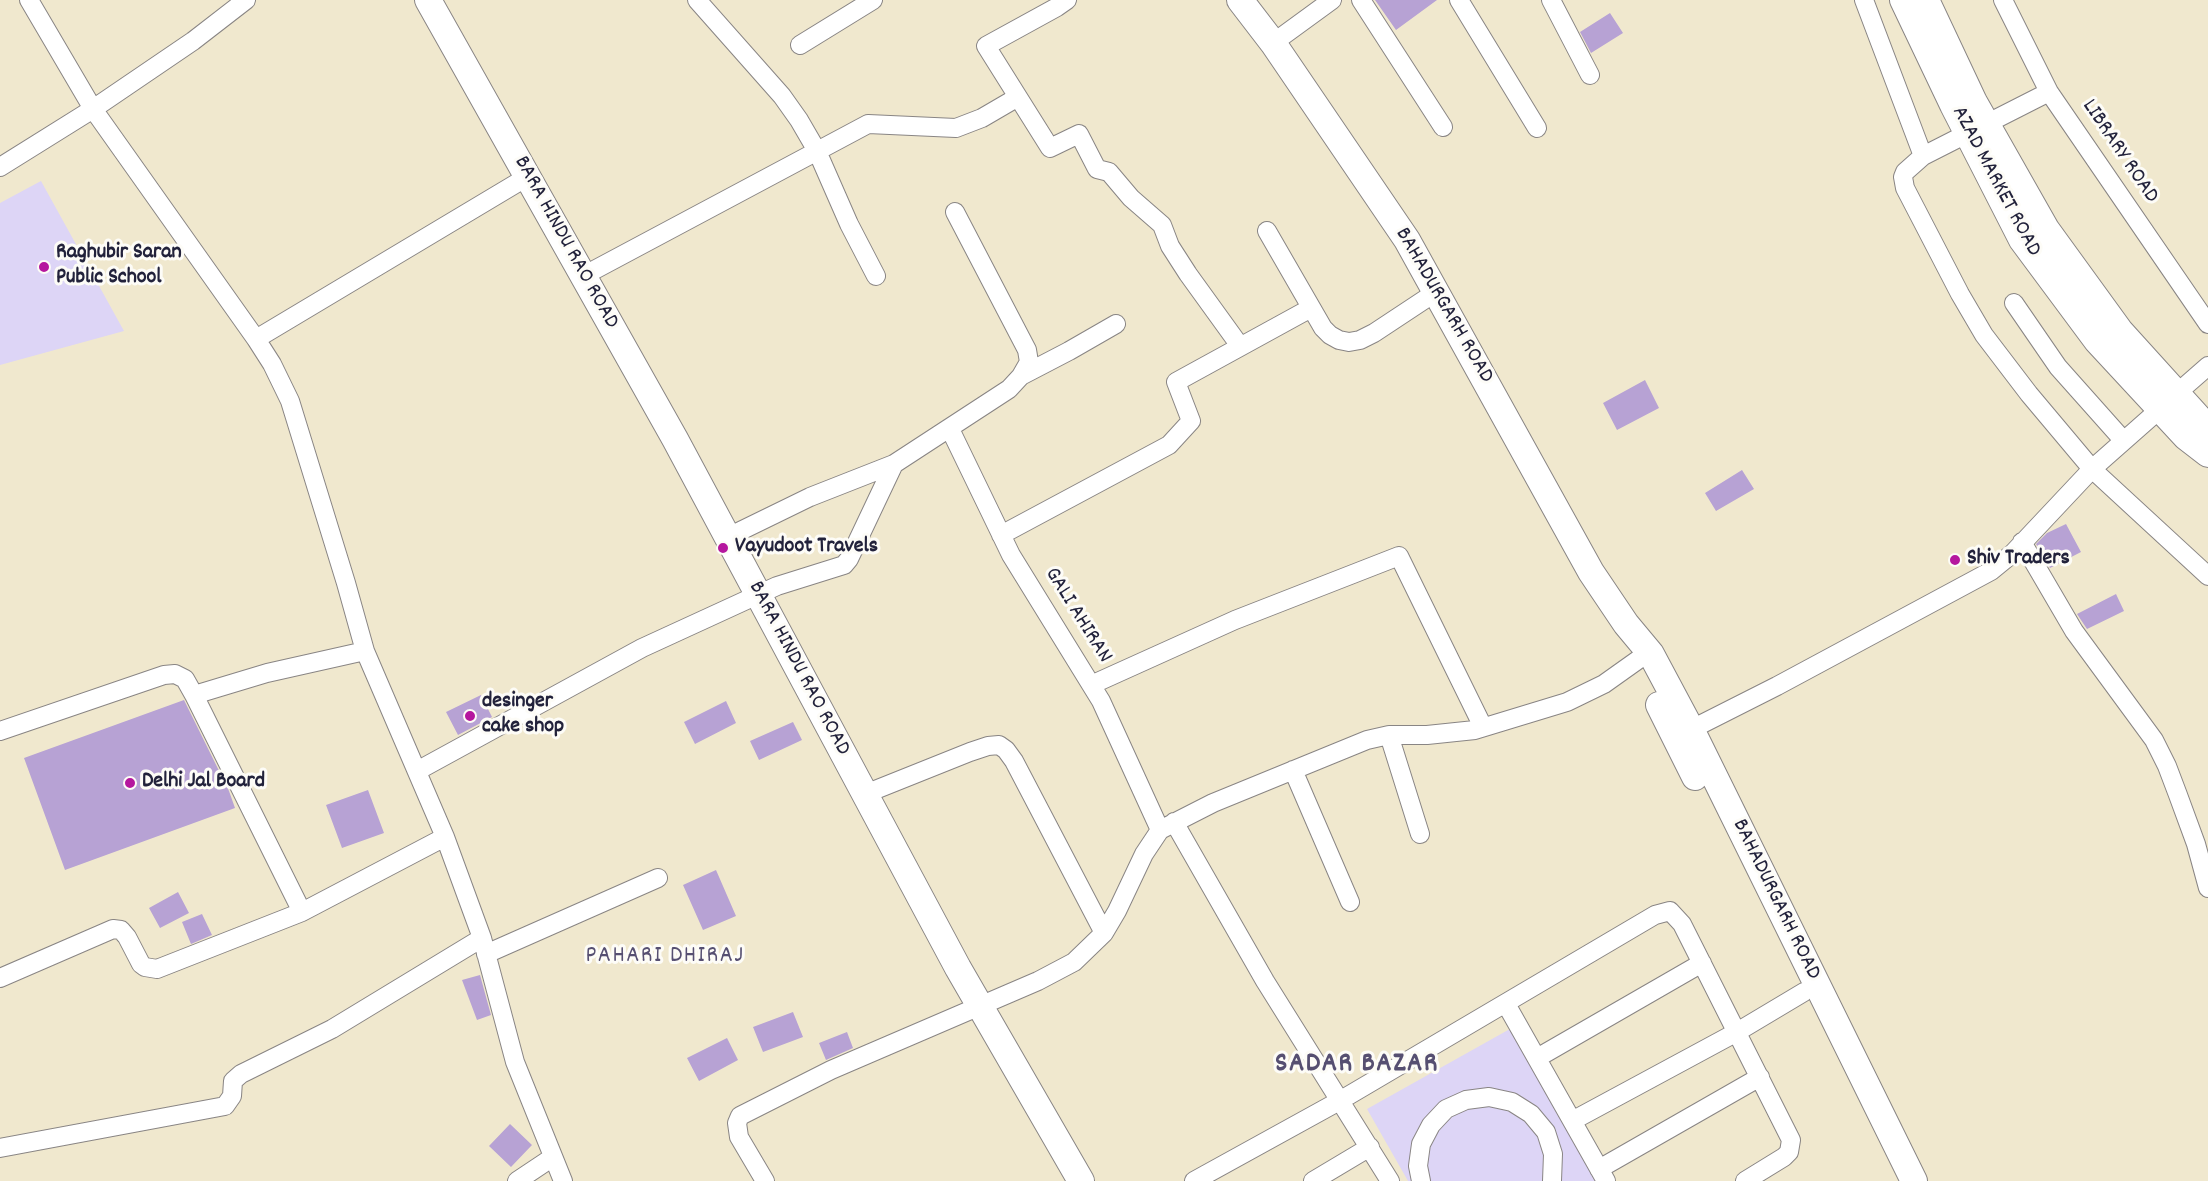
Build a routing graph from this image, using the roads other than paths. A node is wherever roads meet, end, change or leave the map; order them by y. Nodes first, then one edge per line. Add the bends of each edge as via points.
1 (28, 0) edge
2 (246, 0) edge
3 (428, 0) edge
4 (697, 0) edge
5 (873, 0) edge
6 (1067, 0) edge
7 (1240, 0) edge
8 (1332, 0) edge
9 (1361, 0) edge
10 (1459, 0) edge
11 (1551, 0) edge
12 (1864, 0) edge
13 (1904, 0) edge
14 (1926, 0) edge
15 (2003, 0) edge
16 (1273, 43) junction
17 (800, 45) dead end
18 (1590, 75) dead end
19 (2049, 92) junction
20 (1018, 98) junction
21 (93, 109) junction
22 (1443, 127) dead end
23 (1538, 128) dead end
24 (1977, 128) junction
25 (817, 151) junction
26 (1923, 156) junction
27 (0, 167) edge
28 (527, 177) junction
29 (955, 212) dead end
30 (1267, 231) dead end
31 (583, 276) junction
32 (876, 276) dead end
33 (1436, 292) junction
34 (2014, 303) dead end
35 (1311, 308) junction
36 (1116, 324) dead end
37 (2208, 324) edge
38 (256, 339) junction
39 (1240, 346) junction
40 (2208, 366) edge
41 (1021, 375) junction
42 (2168, 401) junction
43 (2208, 428) edge
44 (950, 429) junction
45 (2123, 441) junction
46 (2208, 454) edge
47 (894, 464) junction
48 (2091, 469) junction
49 (1001, 535) junction
50 (728, 537) junction
51 (2022, 542) junction
52 (2208, 576) edge
53 (759, 595) junction
54 (364, 651) junction
55 (1642, 656) junction
56 (1091, 685) junction
57 (194, 695) junction
58 (1483, 728) junction
59 (0, 731) edge
60 (1683, 734) junction
61 (1389, 735) junction
62 (1293, 770) junction
63 (417, 771) junction
64 (865, 794) junction
65 (1167, 826) junction
66 (1420, 834) dead end
67 (445, 837) junction
68 (658, 878) dead end
69 (2207, 878) edge
70 (1350, 902) dead end
71 (302, 912) junction
72 (1104, 933) junction
73 (484, 946) junction
74 (1702, 963) junction
75 (0, 978) edge
76 (1804, 992) junction
77 (1506, 1004) junction
78 (979, 1005) junction
79 (1737, 1032) junction
80 (1537, 1058) junction
81 (1760, 1077) junction
82 (1341, 1100) junction
83 (1571, 1120) junction
84 (1546, 1132) junction
85 (1370, 1147) junction
86 (0, 1148) edge
87 (553, 1156) junction
88 (1602, 1175) edge
89 (517, 1181) edge
90 (563, 1181) edge
91 (765, 1181) edge
92 (1082, 1181) edge
93 (1194, 1181) edge
94 (1313, 1181) edge
95 (1390, 1181) edge
96 (1420, 1181) edge
97 (1552, 1181) edge
98 (1746, 1181) edge
99 (1898, 1181) edge
100 (1914, 1181) edge

1 - 21 street
2 - 21 street
3 - 28 street, BARA HINDU RAO ROAD
4 - 25 street via 782,96
5 - 17 street
6 - 20 street via 986,46
7 - 16 street, BAHADURGARH ROAD
8 - 16 street
9 - 22 street
10 - 23 street
11 - 18 street
12 - 26 street
13 - 24 street, AZAD MARKET ROAD
14 - 24 street, AZAD MARKET ROAD
15 - 19 street, LIBRARY ROAD
16 - 33 street, BAHADURGARH ROAD via 1407,240
19 - 24 street
19 - 37 street, LIBRARY ROAD
20 - 25 street via 956,128 868,124
20 - 39 street via 1050,148 1079,134 1096,169 1109,172 1162,225 1188,274
21 - 27 street
21 - 38 street
24 - 26 street
24 - 42 street, AZAD MARKET ROAD via 2022,240 2097,341
25 - 31 street
25 - 32 street
26 - 48 street via 1905,172 1903,182 1960,294 1984,335
28 - 31 street, BARA HINDU RAO ROAD
28 - 38 street
29 - 41 street via 1027,350 1029,362
30 - 35 street
31 - 50 street, BARA HINDU RAO ROAD
33 - 35 street via 1374,333 1349,342 1330,335
33 - 55 street, BAHADURGARH ROAD
34 - 45 street via 2058,367
35 - 39 street
36 - 41 street
38 - 54 street via 290,400
39 - 49 street via 1176,382 1191,421 1169,445
40 - 42 street
41 - 44 street via 1009,389
42 - 43 street, AZAD MARKET ROAD
42 - 45 street
42 - 46 street, AZAD MARKET ROAD via 2187,437
44 - 47 street
44 - 49 street, GALI AHIRAN
45 - 48 street
47 - 50 street via 810,497
47 - 53 street via 844,566
48 - 51 street
48 - 52 street
49 - 56 street, GALI AHIRAN
50 - 53 street, BARA HINDU RAO ROAD
51 - 60 street via 1992,571
51 - 69 street via 2074,630 2154,740
53 - 63 street via 642,648
53 - 64 street, BARA HINDU RAO ROAD
54 - 57 street via 267,673
54 - 63 street
55 - 58 street via 1604,684 1567,702
55 - 60 street, BAHADURGARH ROAD
56 - 58 street via 1235,620 1399,556
56 - 65 street, GALI AHIRAN
57 - 59 street via 185,679 176,674 164,675
57 - 71 street
58 - 61 street via 1451,734
60 - 76 street, BAHADURGARH ROAD
60 - 100 street, BAHADURGARH ROAD
61 - 62 street via 1347,746
61 - 66 street
62 - 65 street
62 - 70 street
63 - 67 street
64 - 72 street via 970,752 999,745 1014,761
64 - 78 street, BARA HINDU RAO ROAD
65 - 72 street via 1144,854
65 - 82 street, GALI AHIRAN
67 - 71 street
67 - 73 street
68 - 73 street
71 - 75 street via 157,969 145,968 127,937 121,930 113,929
72 - 78 street via 1074,962
73 - 86 street via 241,1074 233,1081 232,1096 225,1106
73 - 87 street via 515,1062
74 - 77 street via 1678,918 1670,911 1663,912
74 - 79 street
74 - 80 street
76 - 79 street
76 - 99 street, BAHADURGARH ROAD
77 - 80 street
77 - 82 street
78 - 91 street via 831,1070 741,1116 737,1123 739,1137
78 - 92 street, BARA HINDU RAO ROAD
79 - 81 street
79 - 83 street
80 - 83 street
81 - 88 street
81 - 98 street via 1791,1145 1784,1157
82 - 85 street, GALI AHIRAN
82 - 93 street
83 - 84 street
83 - 88 street
84 - 96 street via 1531,1114 1512,1102 1489,1097 1466,1100 1446,1109 1431,1125 1421,1144
84 - 97 street via 1553,1154
85 - 94 street
85 - 95 street, GALI AHIRAN
87 - 89 street
87 - 90 street

